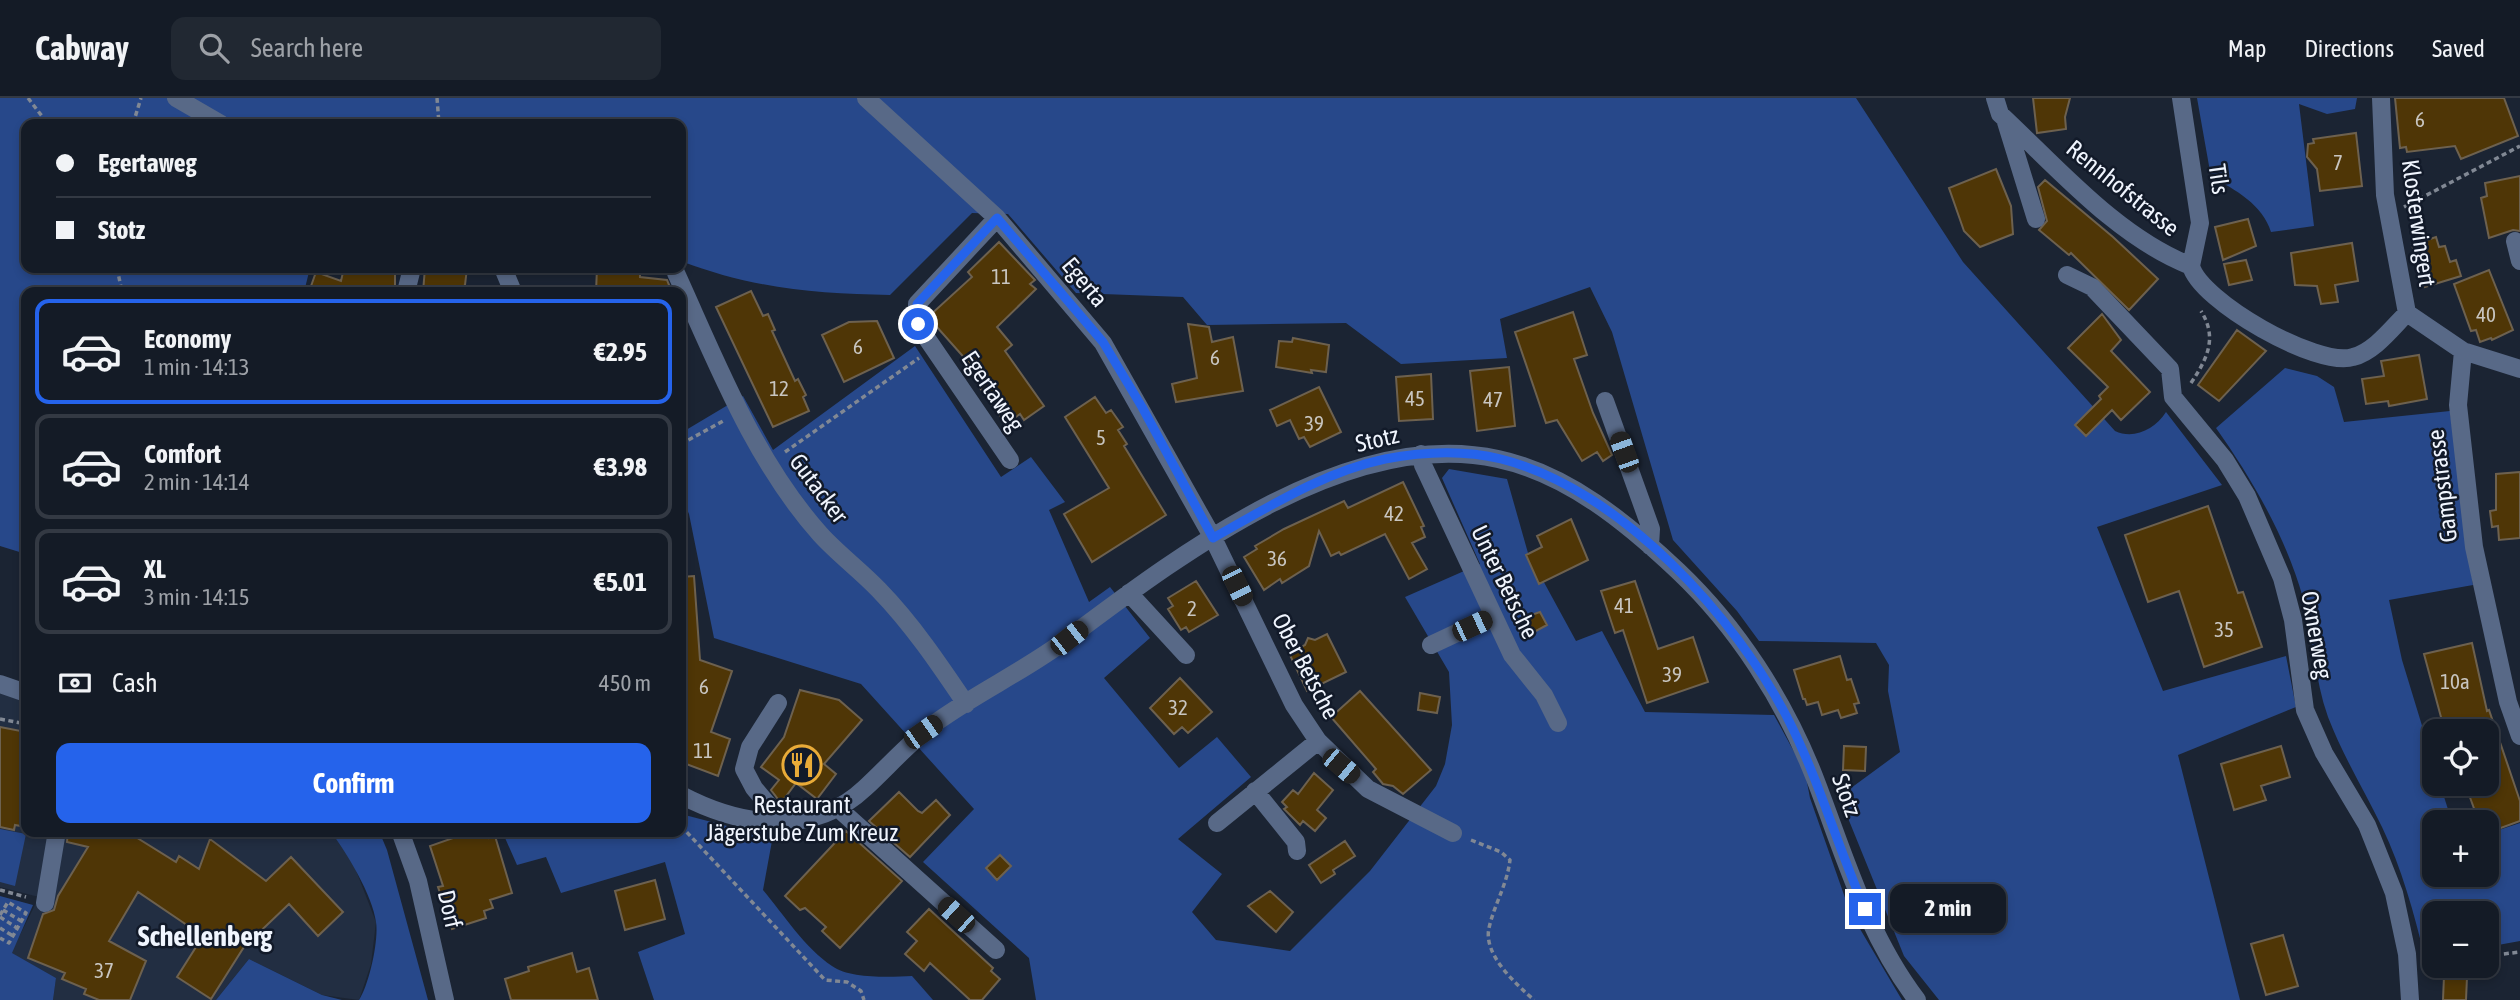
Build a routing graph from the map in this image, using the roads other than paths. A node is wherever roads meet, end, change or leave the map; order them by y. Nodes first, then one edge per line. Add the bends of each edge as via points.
1 (176, 98) edge
2 (866, 98) edge
3 (1995, 98) edge
4 (2181, 98) edge
5 (2381, 98) edge
6 (212, 119) edge
7 (2006, 119) junction
8 (997, 218) junction
9 (2036, 219) dead end
10 (2515, 241) dead end
11 (2520, 261) edge
12 (2192, 272) junction
13 (676, 273) dead end
14 (2067, 275) dead end
15 (682, 287) edge
16 (686, 295) edge
17 (2407, 313) junction
18 (2463, 351) junction
19 (2520, 369) edge
20 (1605, 401) dead end
21 (1421, 454) junction
22 (1010, 460) dead end
23 (1213, 538) junction
24 (1650, 546) junction
25 (1129, 593) junction
26 (1493, 616) junction
27 (1431, 645) dead end
28 (1186, 655) dead end
29 (0, 684) edge
30 (21, 690) edge
31 (778, 703) dead end
32 (966, 704) junction
33 (1558, 723) dead end
34 (2520, 736) edge
35 (1318, 741) junction
36 (1255, 791) junction
37 (686, 797) edge
38 (838, 808) junction
39 (1217, 823) dead end
40 (784, 824) junction
41 (1453, 833) road end
42 (56, 837) edge
43 (403, 837) edge
44 (1297, 851) dead end
45 (45, 903) road end
46 (996, 950) dead end
47 (1913, 995) edge
48 (445, 1000) edge
49 (2405, 1000) edge
50 (2410, 1000) edge

1 - 6 street
2 - 8 street, Egerta
3 - 7 street, Rennhofstrasse
4 - 12 street, Tils via 2200,223
5 - 17 street, Klosterwingert via 2385,195
7 - 9 street
7 - 12 street, Rennhofstrasse via 2158,253
8 - 22 street, Egertaweg via 917,304 918,324
8 - 23 street, Egerta via 1103,342
10 - 11 street
12 - 17 street, Rennhofstrasse via 2269,334 2327,356 2352,358 2369,349
13 - 15 street, Gutacker
14 - 50 street, Oxnerweg via 2092,287 2170,369 2173,397 2225,460 2266,537 2292,620 2305,710 2367,825 2394,892 2407,954
16 - 32 street, Gutacker via 739,412 769,463 820,534 919,636
17 - 18 street
18 - 19 street
18 - 34 street, Gampstrasse via 2458,405 2474,548 2508,702
20 - 24 street via 1651,529
21 - 23 street, Stotz via 1348,470 1287,496
21 - 24 street, Stotz via 1483,456 1535,470 1604,508
21 - 26 street, Unter Betsche
23 - 25 street, Stotz
23 - 35 street, Ober Betsche via 1294,705
24 - 47 street, Stotz via 1716,612 1775,697 1812,771 1872,926
25 - 28 street
25 - 32 street, Stotz via 1032,665
26 - 27 street
26 - 33 street, Unter Betsche via 1512,655 1544,695
29 - 30 street
31 - 40 street via 750,747 744,769
32 - 38 street, Stotz via 923,732
35 - 36 street, Ober Betsche
35 - 41 street, Ober Betsche via 1368,789
36 - 39 street, Ober Betsche
36 - 44 street via 1296,842
37 - 40 street, Stotz via 721,813
38 - 40 street, Stotz
38 - 46 street
42 - 45 street
43 - 48 street, Dorf via 412,859
49 - 50 street

